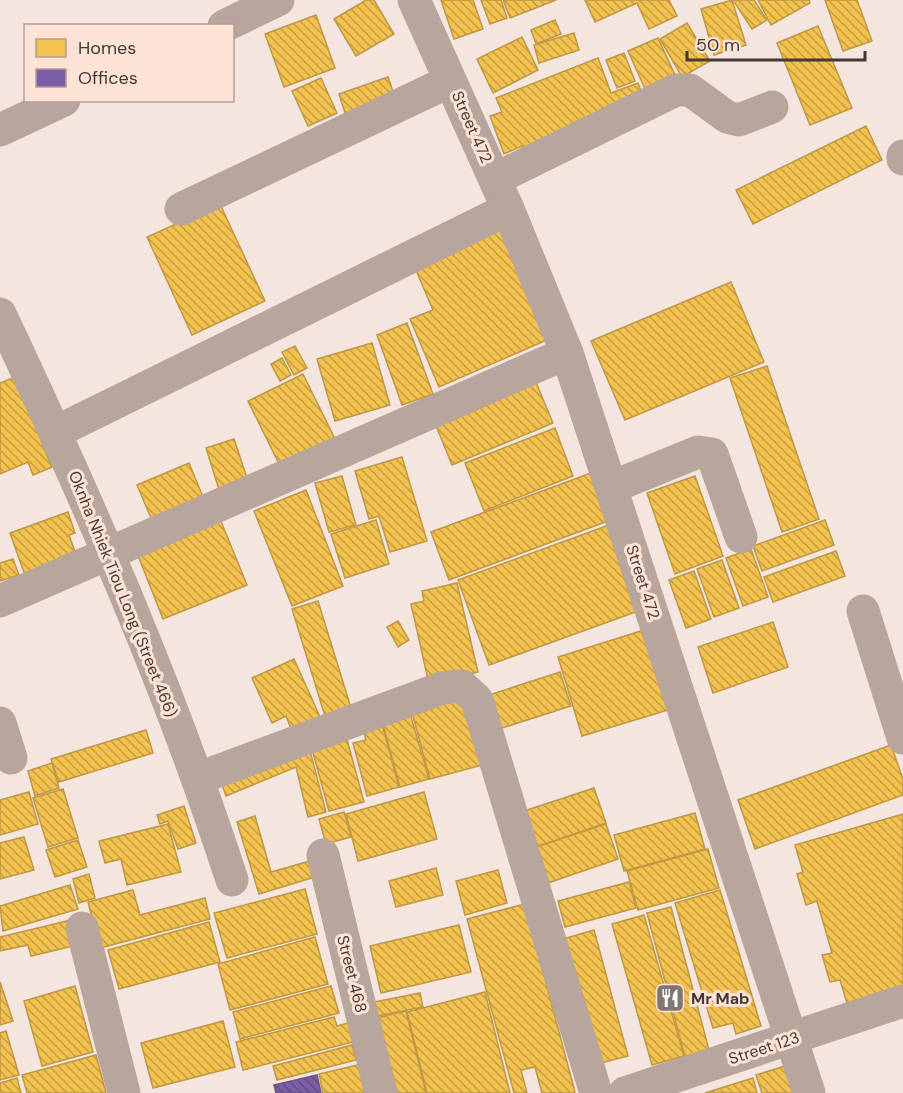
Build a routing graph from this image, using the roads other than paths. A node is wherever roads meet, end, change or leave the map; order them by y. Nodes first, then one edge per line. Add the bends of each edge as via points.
1 (278, 0) edge
2 (414, 0) edge
3 (228, 24) edge
4 (450, 81) junction
5 (60, 102) edge
6 (772, 106) dead end
7 (0, 130) edge
8 (495, 179) junction
9 (181, 209) dead end
10 (508, 209) junction
11 (0, 314) edge
12 (567, 352) junction
13 (56, 432) junction
14 (612, 487) junction
15 (741, 537) dead end
16 (109, 554) junction
17 (0, 602) edge
18 (863, 611) dead end
19 (0, 723) edge
20 (903, 738) edge
21 (11, 758) dead end
22 (199, 778) junction
23 (324, 855) dead end
24 (232, 880) dead end
25 (82, 928) dead end
26 (903, 1001) edge
27 (793, 1040) junction
28 (124, 1093) edge
29 (381, 1093) edge
30 (596, 1093) edge
31 (625, 1093) edge
32 (809, 1093) edge

1 - 3 street
2 - 4 street, Street 472
4 - 8 street, Street 472
4 - 9 street
5 - 7 street
6 - 8 street via 739,120 727,117 690,90 676,90
8 - 10 street, Street 472
10 - 12 street, Street 472
10 - 13 street
11 - 13 street, Oknha Nhiek Tiou Long (Street 466)
12 - 14 street, Street 472
12 - 16 street
13 - 16 street, Oknha Nhiek Tiou Long (Street 466)
14 - 15 street via 698,452 712,454
14 - 27 street, Street 472
16 - 17 street
16 - 22 street, Oknha Nhiek Tiou Long (Street 466)
18 - 20 street
19 - 21 street
22 - 24 street, Oknha Nhiek Tiou Long (Street 466)
22 - 30 street via 442,688 462,686 477,700
23 - 29 street, Street 468
25 - 28 street
26 - 27 street, Street 123
27 - 31 street, Street 123
27 - 32 street, Street 472

